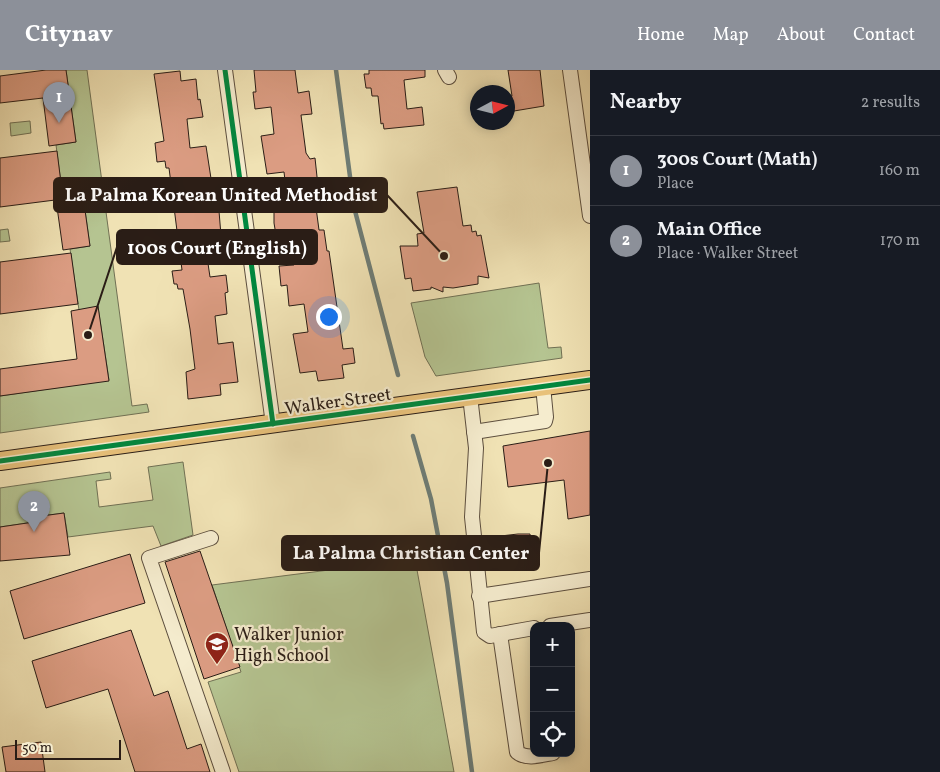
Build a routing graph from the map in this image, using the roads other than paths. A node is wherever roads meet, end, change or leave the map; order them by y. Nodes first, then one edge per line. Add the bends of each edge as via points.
1 (225, 70) edge
2 (570, 70) edge
3 (590, 216) edge
4 (590, 380) edge
5 (543, 386) junction
6 (470, 396) junction
7 (273, 424) junction
8 (474, 432) junction
9 (0, 461) edge
10 (210, 538) dead end
11 (590, 579) edge
12 (479, 596) junction
13 (590, 620) edge
14 (575, 622) edge
15 (530, 629) edge
16 (500, 634) junction
17 (530, 756) edge
18 (223, 772) edge

1 - 7 street
2 - 3 street
4 - 5 main road, Walker Street
5 - 6 main road, Walker Street
5 - 8 street via 545,421
6 - 7 main road, Walker Street
6 - 8 street
7 - 9 main road, Walker Street
8 - 12 street via 472,517
10 - 18 street via 149,558
11 - 12 street
12 - 16 street via 484,632 490,636
13 - 14 street
15 - 16 street
16 - 17 street via 517,752

